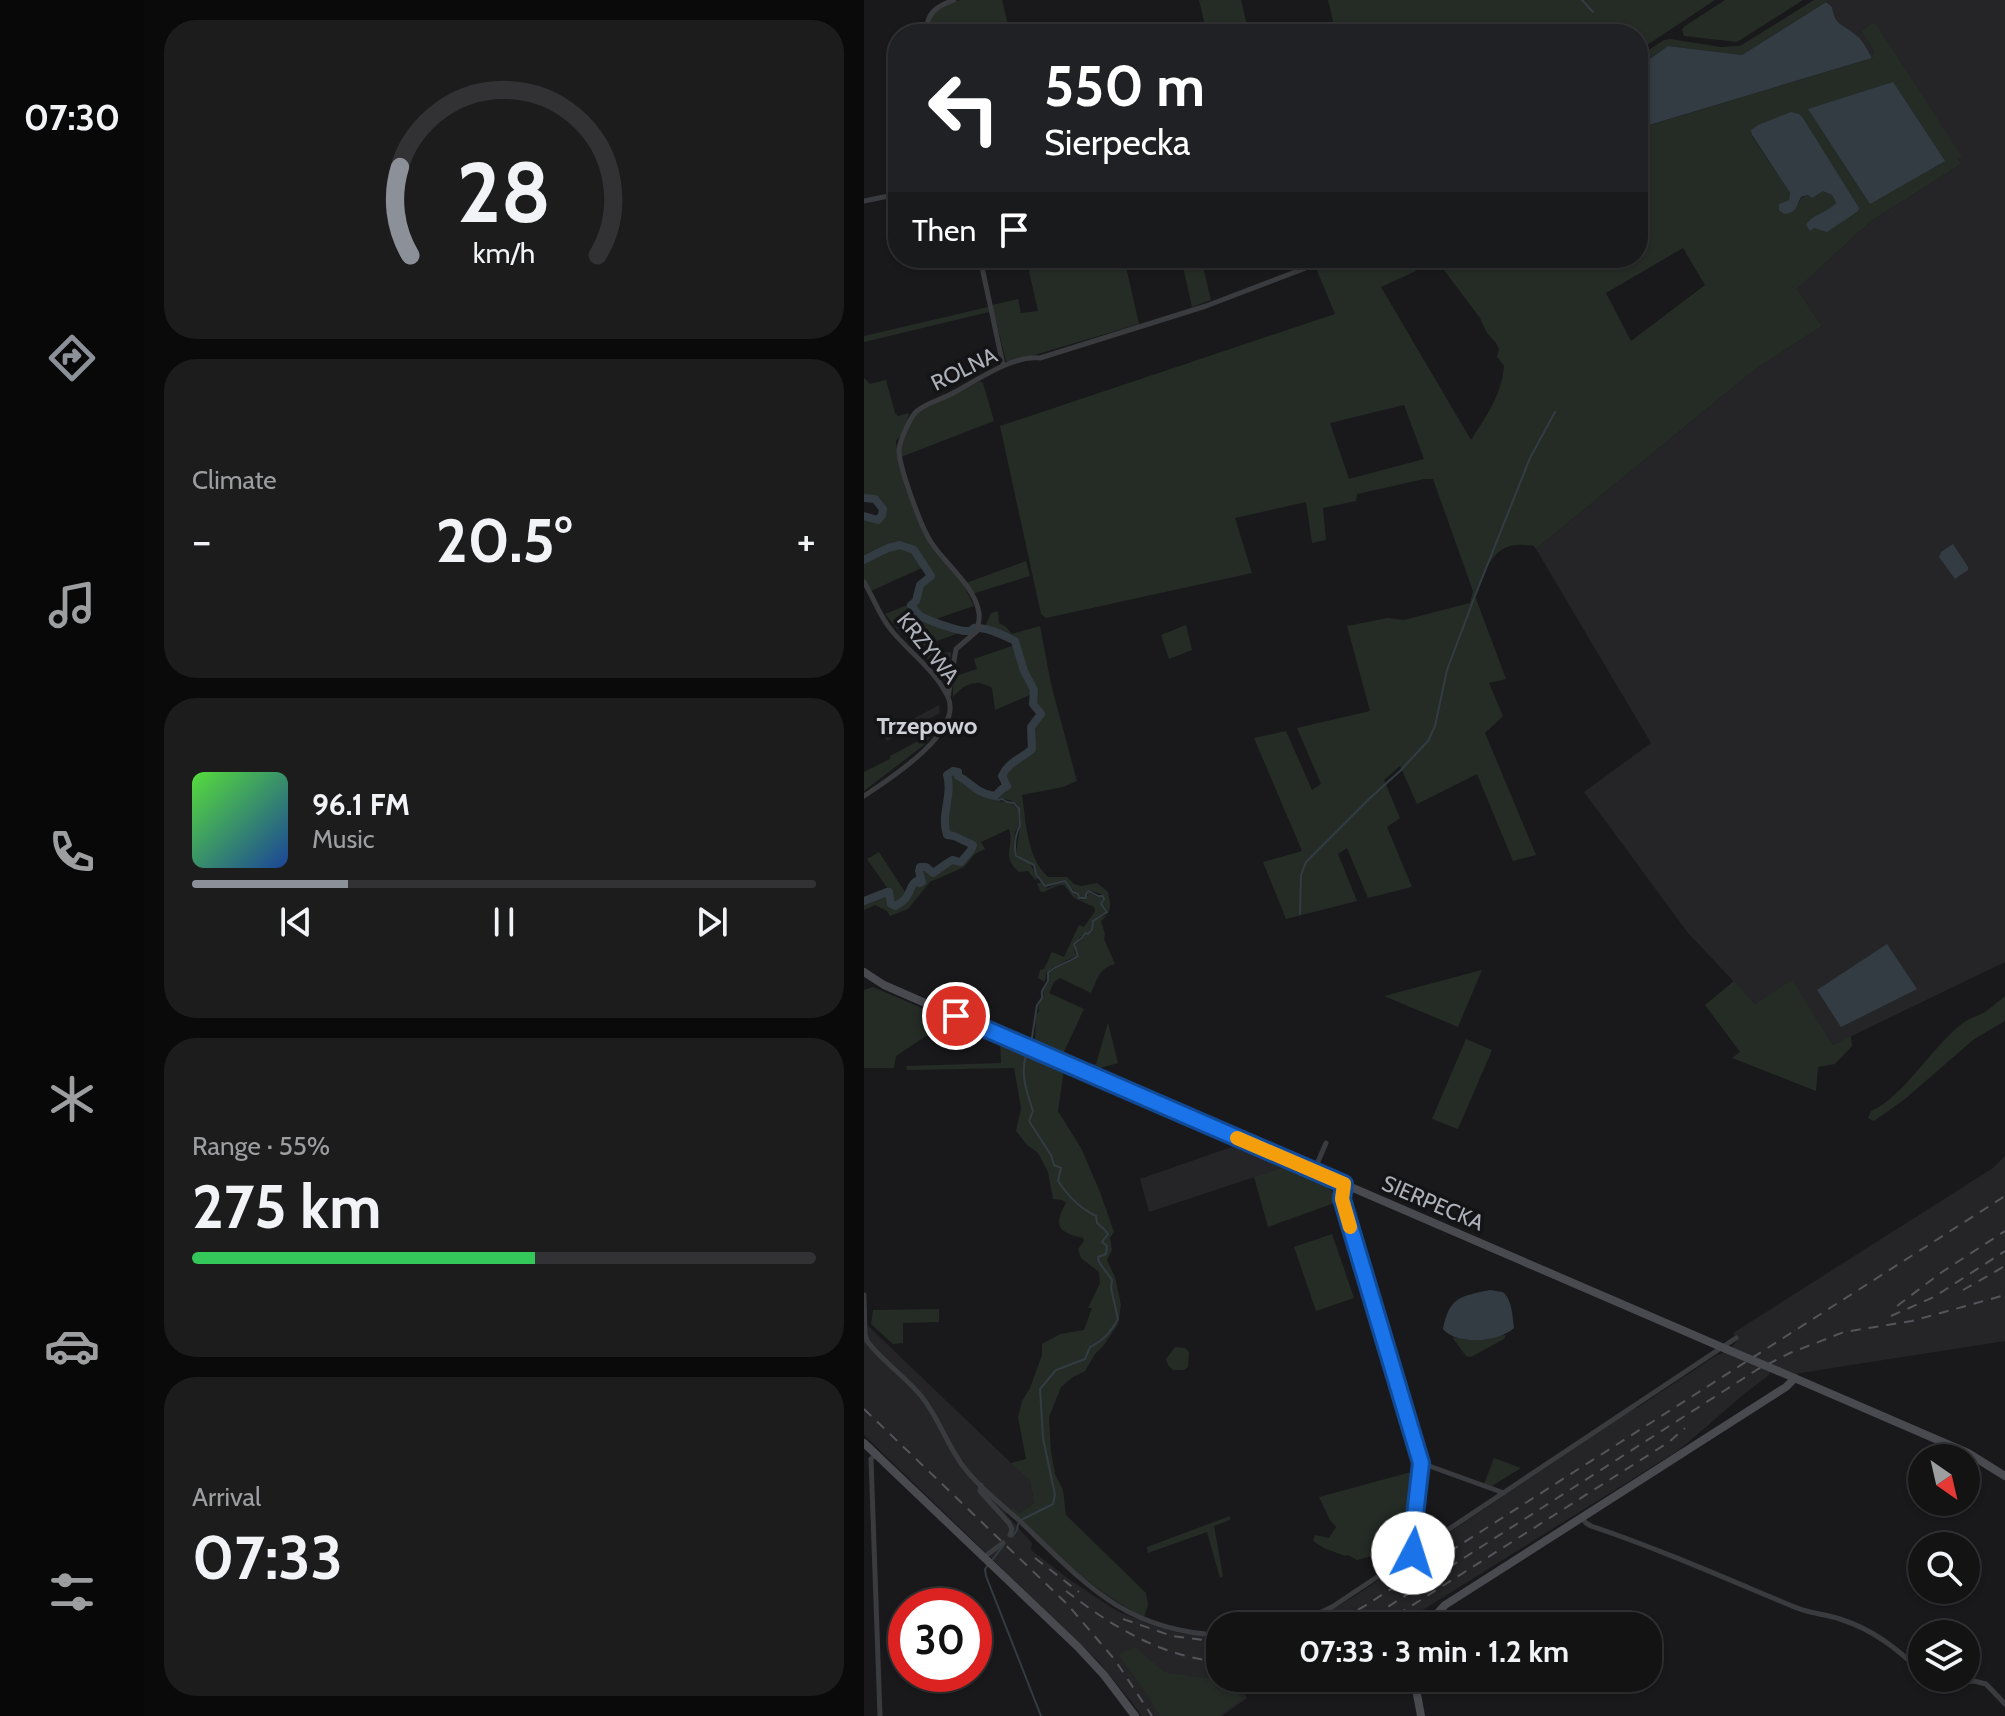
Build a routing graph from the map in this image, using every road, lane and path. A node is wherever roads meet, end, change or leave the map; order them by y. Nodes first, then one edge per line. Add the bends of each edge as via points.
1 (954, 0) edge
2 (928, 24) edge
3 (888, 196) edge
4 (864, 201) edge
5 (982, 268) edge
6 (1306, 268) edge
7 (1003, 365) junction
8 (864, 582) edge
9 (948, 697) junction
10 (864, 796) edge
11 (865, 974) edge
12 (1326, 1143) dead end
13 (1314, 1171) junction
14 (1344, 1184) junction
15 (864, 1295) edge
16 (1736, 1338) dead end
17 (1724, 1348) junction
18 (1795, 1378) junction
19 (864, 1443) edge
20 (876, 1454) junction
21 (1421, 1463) junction
22 (2005, 1476) edge
23 (981, 1485) junction
24 (1504, 1493) junction
25 (1582, 1518) junction
26 (1010, 1535) dead end
27 (1003, 1543) dead end
28 (1413, 1553) junction
29 (985, 1558) junction
30 (1322, 1612) edge
31 (1439, 1612) edge
32 (1206, 1633) edge
33 (1908, 1659) edge
34 (1980, 1682) edge
35 (1417, 1692) edge
36 (2005, 1704) edge
37 (880, 1716) edge
38 (1135, 1716) edge
39 (1421, 1716) edge

1 - 2 street via 936,7
3 - 4 street
5 - 7 street
6 - 7 street, ROLNA via 1154,323
7 - 9 street, ROLNA via 917,411 900,444 901,465 925,531 962,579 979,614 978,628 956,649
8 - 9 street, KRZYWA via 885,622 929,667
9 - 10 street, KRZYWA via 950,717 932,743
11 - 13 street, SIERPECKA
12 - 13 street
13 - 14 street, SIERPECKA
14 - 17 street, SIERPECKA
14 - 21 street via 1342,1199
15 - 23 street via 867,1341 922,1397 962,1465
16 - 17 street
17 - 18 street, SIERPECKA, bridge
17 - 24 street
18 - 22 street, SIERPECKA via 1968,1453
18 - 25 street
19 - 20 street
20 - 29 street
20 - 37 street via 871,1459
21 - 24 street
21 - 28 street
23 - 26 street via 980,1491 1009,1523
23 - 32 street via 1083,1582 1126,1612 1175,1630
24 - 28 street
25 - 31 street
25 - 33 street via 1801,1610 1873,1632
27 - 29 street
28 - 30 street
29 - 38 street via 1087,1656
34 - 36 street
35 - 39 street

